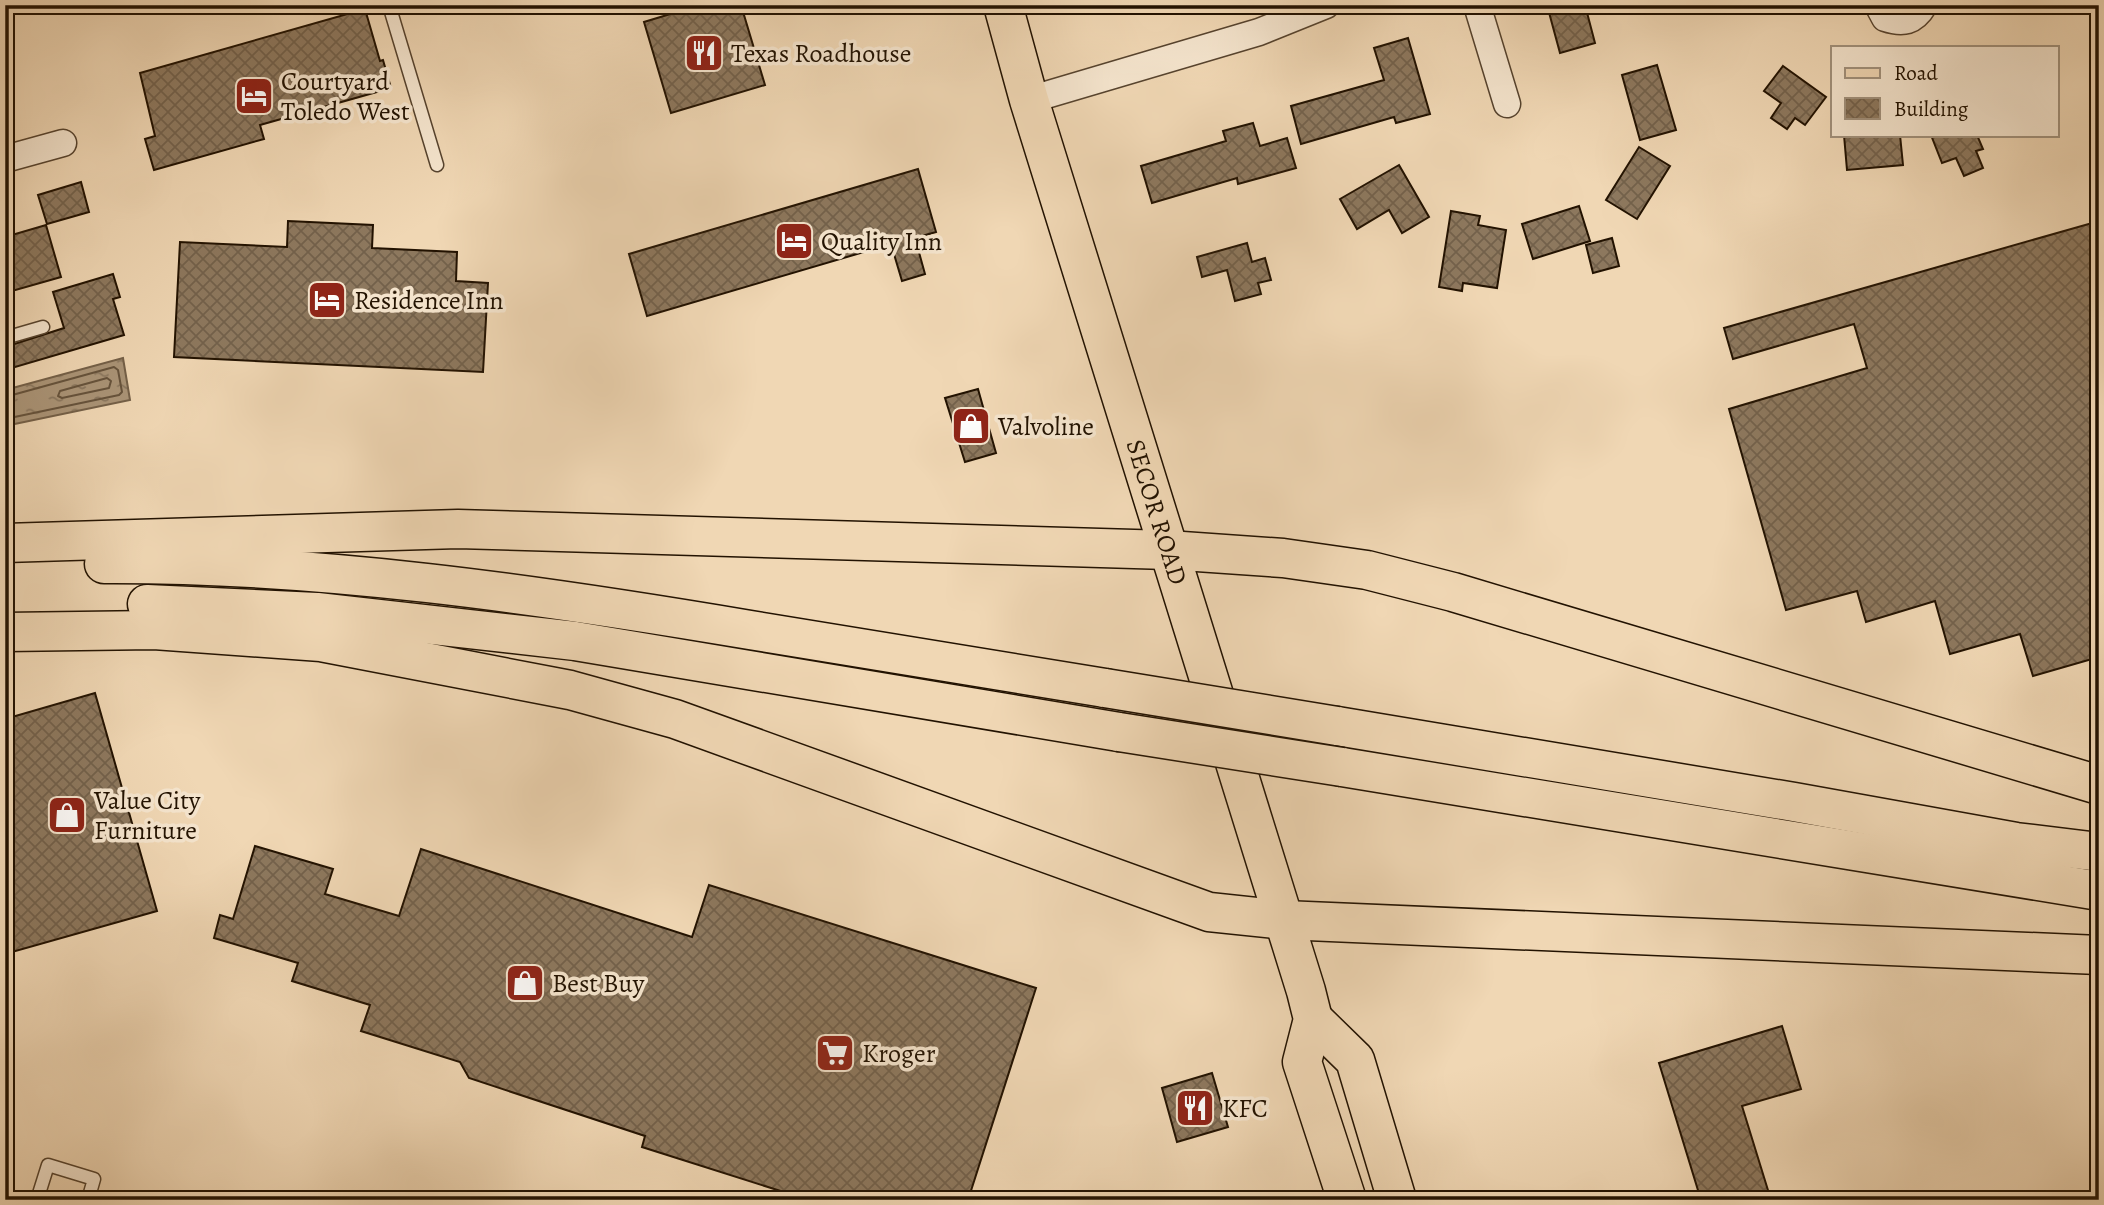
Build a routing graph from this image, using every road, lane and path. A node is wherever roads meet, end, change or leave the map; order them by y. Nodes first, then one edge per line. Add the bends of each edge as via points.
1 (389, 5) edge
2 (1003, 5) edge
3 (1326, 5) edge
4 (1477, 5) edge
5 (1878, 5) edge
6 (1924, 5) edge
7 (1029, 100) junction
8 (1507, 104) dead end
9 (63, 143) dead end
10 (5, 159) edge
11 (437, 165) dead end
12 (43, 327) dead end
13 (5, 338) edge
14 (5, 542) edge
15 (1168, 550) junction
16 (5, 567) edge
17 (5, 610) edge
18 (5, 632) edge
19 (2099, 785) edge
20 (2099, 852) edge
21 (2099, 891) edge
22 (1284, 920) junction
23 (2099, 955) edge
24 (1313, 1019) junction
25 (37, 1200) edge
26 (88, 1200) edge
27 (1347, 1200) edge
28 (1397, 1200) edge

1 - 11 lane
2 - 7 main road, SECOR ROAD
3 - 7 street via 1259,32
4 - 8 street
5 - 6 street via 1885,18 1908,22
7 - 15 main road, SECOR ROAD
9 - 10 street
12 - 13 lane
14 - 15 main road via 458,529
15 - 19 main road via 1283,558 1367,570
15 - 22 main road, SECOR ROAD
16 - 20 main road, bridge via 169,564 289,569 578,601 2016,842
17 - 21 main road, bridge via 138,604 317,612 575,641
18 - 22 main road via 154,631 321,642 570,690 675,719 1209,912
22 - 23 main road
22 - 24 main road, SECOR ROAD
24 - 27 main road via 1302,1062
24 - 28 main road, SECOR ROAD via 1354,1060
25 - 26 lane via 48,1165 94,1179

